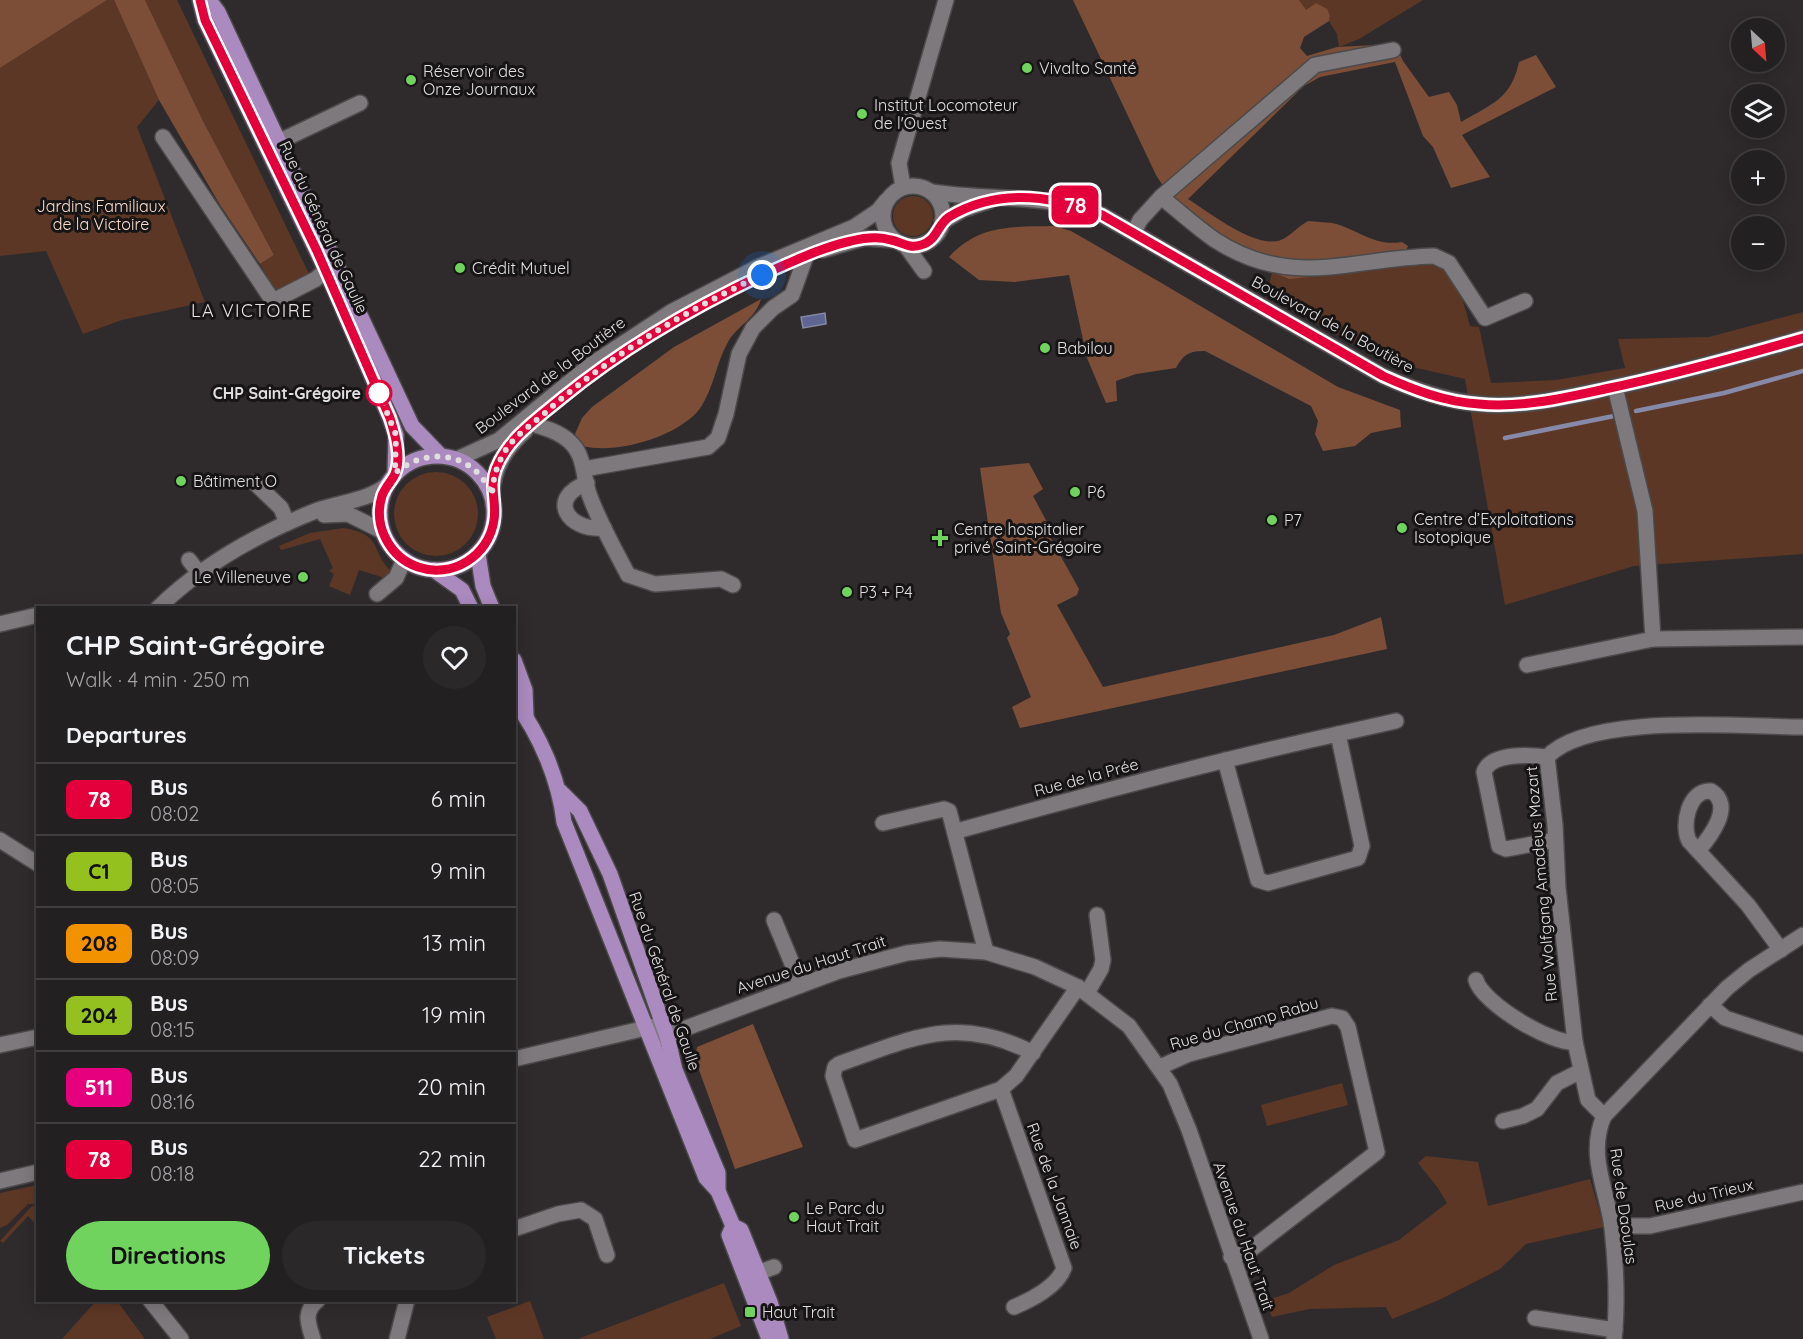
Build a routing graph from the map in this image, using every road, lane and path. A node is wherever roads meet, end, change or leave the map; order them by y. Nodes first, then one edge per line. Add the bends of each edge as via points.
1 (200, 0) edge
2 (209, 0) edge
3 (946, 0) edge
4 (1394, 50) dead end
5 (360, 103) dead end
6 (163, 137) dead end
7 (278, 142) junction
8 (903, 187) junction
9 (932, 192) junction
10 (1161, 197) junction
11 (1002, 198) junction
12 (886, 201) junction
13 (942, 222) junction
14 (1134, 232) junction
15 (928, 242) junction
16 (900, 243) junction
17 (806, 256) junction
18 (321, 274) junction
19 (1525, 301) dead end
20 (1803, 338) edge
21 (1615, 387) junction
22 (532, 424) junction
23 (440, 455) junction
24 (457, 459) junction
25 (586, 476) junction
26 (391, 480) junction
27 (255, 483) dead end
28 (492, 495) junction
29 (288, 522) junction
30 (604, 528) junction
31 (382, 531) junction
32 (478, 554) junction
33 (189, 560) dead end
34 (404, 560) junction
35 (434, 570) junction
36 (199, 573) junction
37 (733, 585) dead end
38 (377, 594) dead end
39 (160, 606) edge
40 (470, 606) edge
41 (491, 606) edge
42 (36, 615) edge
43 (0, 624) edge
44 (1803, 637) edge
45 (1653, 639) junction
46 (516, 665) edge
47 (1527, 665) dead end
48 (516, 703) edge
49 (526, 716) junction
50 (1396, 721) dead end
51 (1803, 727) edge
52 (1338, 734) junction
53 (1547, 757) junction
54 (1225, 760) junction
55 (560, 791) junction
56 (883, 823) dead end
57 (957, 831) junction
58 (0, 840) edge
59 (1555, 840) junction
60 (1698, 851) dead end
61 (36, 863) edge
62 (1097, 915) dead end
63 (774, 921) dead end
64 (1803, 935) edge
65 (1780, 950) junction
66 (986, 952) junction
67 (1476, 980) dead end
68 (801, 985) junction
69 (1082, 990) junction
70 (1710, 1005) junction
71 (665, 1030) junction
72 (649, 1035) junction
73 (36, 1037) edge
74 (1575, 1042) junction
75 (1803, 1044) edge
76 (0, 1045) edge
77 (1033, 1053) junction
78 (516, 1059) edge
79 (1160, 1067) junction
80 (1581, 1071) junction
81 (1001, 1089) junction
82 (1604, 1116) junction
83 (1503, 1121) dead end
84 (36, 1172) edge
85 (0, 1181) edge
86 (718, 1191) junction
87 (1803, 1192) edge
88 (1612, 1226) junction
89 (516, 1228) edge
90 (608, 1255) dead end
91 (1231, 1257) junction
92 (774, 1267) dead end
93 (752, 1275) junction
94 (152, 1302) edge
95 (316, 1302) edge
96 (406, 1302) edge
97 (1014, 1307) dead end
98 (1535, 1318) dead end
99 (1614, 1335) edge
100 (181, 1339) edge
101 (313, 1339) edge
102 (397, 1339) edge
103 (769, 1339) edge
104 (781, 1339) edge
105 (1261, 1339) edge

1 - 18 main road, Rue du Général de Gaulle via 205,20
2 - 7 main road, Rue du Général de Gaulle
3 - 8 street via 899,163
4 - 10 street via 1315,65
5 - 7 street
6 - 18 street via 273,301
7 - 23 main road, Rue du Général de Gaulle via 412,426
8 - 9 street via 918,186
8 - 12 street
9 - 11 street, Boulevard de la Boutière
9 - 13 street via 941,206
10 - 14 street
10 - 19 street via 1216,241 1270,266 1315,269 1434,256 1449,263 1485,318
11 - 13 street, Boulevard de la Boutière via 971,206
11 - 14 street, Boulevard de la Boutière via 1047,199 1082,207
12 - 16 street via 882,218 888,234
12 - 24 street, Boulevard de la Boutière via 854,226 758,267 671,312 589,366 499,440
13 - 15 street
14 - 21 street, Boulevard de la Boutière via 1366,366 1415,390 1456,401 1503,405
15 - 16 street
15 - 16 street via 924,271
16 - 17 street, Boulevard de la Boutière via 864,238
17 - 22 street, Boulevard de la Boutière via 716,298 645,339
17 - 25 street via 792,295 753,328 739,354 718,438 708,447
18 - 26 main road, Rue du Général de Gaulle via 390,418 397,448
20 - 21 street, Boulevard de la Boutière
21 - 45 street via 1645,511
22 - 25 street via 571,442
22 - 28 street, Boulevard de la Boutière via 507,448 497,466
23 - 24 main road
23 - 26 main road via 416,459
24 - 28 main road via 475,469
25 - 30 street
25 - 30 street via 565,502 566,512 575,524
26 - 29 street via 377,493
26 - 31 main road via 380,508
27 - 29 street
28 - 32 main road via 493,526
29 - 31 street via 348,514
29 - 36 street via 238,547
30 - 37 street via 628,575 662,585 721,579
31 - 34 main road via 391,548
32 - 35 main road via 458,566
32 - 41 main road via 483,586
33 - 36 street
34 - 35 main road
34 - 38 street via 396,578
35 - 40 main road via 462,590
36 - 39 street
42 - 43 street
44 - 45 street
45 - 47 street
46 - 49 main road, Rue du Général de Gaulle via 525,690
48 - 49 main road, Rue du Général de Gaulle
49 - 55 main road, Rue du Général de Gaulle
50 - 52 street, Rue de la Prée
51 - 53 street, Rue Wolfgang Amadeus Mozart via 1631,726 1575,742
52 - 54 street, Rue de la Prée
52 - 54 street via 1362,852 1352,862 1268,883 1255,875
53 - 59 street, Rue Wolfgang Amadeus Mozart
53 - 59 street via 1493,761 1484,772 1499,846 1506,849
54 - 57 street, Rue de la Prée
55 - 71 main road, Rue du Général de Gaulle via 580,811 610,874
55 - 72 main road, Rue du Général de Gaulle via 564,822
56 - 57 street via 947,809
57 - 66 street
58 - 61 street
59 - 74 street, Rue Wolfgang Amadeus Mozart
60 - 65 street via 1748,905
62 - 69 street via 1103,960 1101,969
63 - 68 street
64 - 65 street
65 - 70 street via 1749,970
66 - 68 street, Avenue du Haut Trait via 940,950 897,954
66 - 69 street, Avenue du Haut Trait via 1035,967
67 - 74 street via 1485,996 1499,1008 1558,1041
68 - 71 street, Avenue du Haut Trait
69 - 77 street
69 - 79 street, Avenue du Haut Trait via 1130,1026
70 - 75 street via 1725,1018
70 - 82 street
71 - 72 street, Avenue du Haut Trait
71 - 86 main road, Rue du Général de Gaulle via 675,1070 718,1173
72 - 78 street, Avenue du Haut Trait
72 - 86 main road, Rue du Général de Gaulle via 706,1178
73 - 76 street
74 - 80 street, Rue Wolfgang Amadeus Mozart
77 - 81 street
77 - 81 street via 990,1035 955,1031 924,1035 839,1064 833,1076 855,1140
79 - 91 street, Avenue du Haut Trait via 1189,1130
79 - 91 street, Rue du Champ Rabu via 1189,1054 1332,1016 1342,1018 1348,1027 1377,1152 1250,1250
80 - 82 street, Rue Wolfgang Amadeus Mozart via 1588,1100
80 - 83 street via 1557,1083 1537,1109
81 - 97 street, Rue de la Jannaie via 1064,1268 1030,1300
82 - 88 street, Rue de Daoulas via 1596,1152
84 - 85 street
86 - 93 main road, Rue du Général de Gaulle via 733,1226 741,1230
87 - 88 street, Rue du Trieux via 1650,1226
88 - 99 street, Rue de Daoulas
89 - 90 street via 581,1210 595,1219
91 - 105 street, Avenue du Haut Trait
92 - 93 street
93 - 103 main road, Rue du Général de Gaulle
93 - 104 main road, Rue du Général de Gaulle
94 - 100 street
95 - 101 street via 306,1318
96 - 102 street
98 - 99 street

